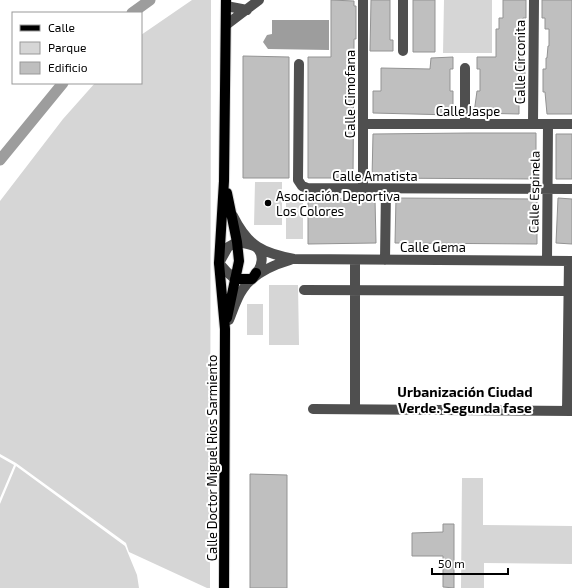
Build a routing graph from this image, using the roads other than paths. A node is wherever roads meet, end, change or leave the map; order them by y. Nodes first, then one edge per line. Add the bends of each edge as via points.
1 (239, 0) edge
2 (259, 0) edge
3 (363, 0) edge
4 (403, 0) edge
5 (534, 0) edge
6 (226, 3) edge
7 (247, 10) junction
8 (226, 25) junction
9 (403, 51) dead end
10 (299, 64) dead end
11 (466, 68) dead end
12 (363, 124) junction
13 (465, 124) junction
14 (533, 124) junction
15 (548, 124) junction
16 (572, 124) edge
17 (224, 181) junction
18 (547, 188) junction
19 (363, 189) junction
20 (386, 189) junction
21 (572, 189) edge
22 (231, 213) junction
23 (237, 242) junction
24 (255, 247) junction
25 (294, 259) junction
26 (355, 260) junction
27 (385, 260) junction
28 (547, 261) junction
29 (570, 261) edge
30 (219, 263) junction
31 (254, 276) junction
32 (236, 279) junction
33 (304, 290) dead end
34 (355, 290) junction
35 (568, 291) junction
36 (225, 329) junction
37 (313, 409) dead end
38 (355, 409) junction
39 (570, 411) edge
40 (224, 588) edge

1 - 6 street
2 - 7 street
3 - 12 street, Calle Cimofana
4 - 9 street
5 - 14 street, Calle Circonita
6 - 7 street
6 - 8 main road, Calle Doctor Miguel Rios Sarmiento
7 - 8 street
8 - 17 main road, Calle Doctor Miguel Rios Sarmiento
10 - 19 street, Calle Amatista via 298,180 306,188
11 - 13 street
12 - 13 street, Calle Jaspe
12 - 19 street, Calle Cimofana
13 - 14 street, Calle Jaspe
14 - 15 street, Calle Jaspe
15 - 16 street, Calle Jaspe
15 - 18 street, Calle Espinela
17 - 22 main road, Calle Doctor Miguel Rios Sarmiento
17 - 30 main road, Calle Doctor Miguel Rios Sarmiento
18 - 20 street, Calle Amatista
18 - 21 street, Calle Amatista
18 - 28 street, Calle Espinela
19 - 20 street, Calle Amatista
20 - 27 street
22 - 23 main road, Calle Doctor Miguel Rios Sarmiento
22 - 24 street, Calle Gema via 238,227
23 - 24 street
23 - 30 street via 228,247
23 - 32 main road, Calle Doctor Miguel Rios Sarmiento via 239,261
24 - 25 street, Calle Gema via 270,254
24 - 31 street via 262,260
25 - 26 street, Calle Gema
25 - 31 street, Calle Gema via 278,263
26 - 27 street, Calle Gema
26 - 34 street
27 - 28 street, Calle Gema
28 - 29 street, Calle Gema
29 - 35 street
30 - 32 street
30 - 36 main road, Calle Doctor Miguel Rios Sarmiento
31 - 32 main road
31 - 36 street, Calle Gema via 243,289
32 - 36 main road, Calle Doctor Miguel Rios Sarmiento
33 - 34 street
34 - 35 street
34 - 38 street
35 - 39 street
36 - 40 main road, Calle Doctor Miguel Rios Sarmiento
37 - 38 street
38 - 39 street

